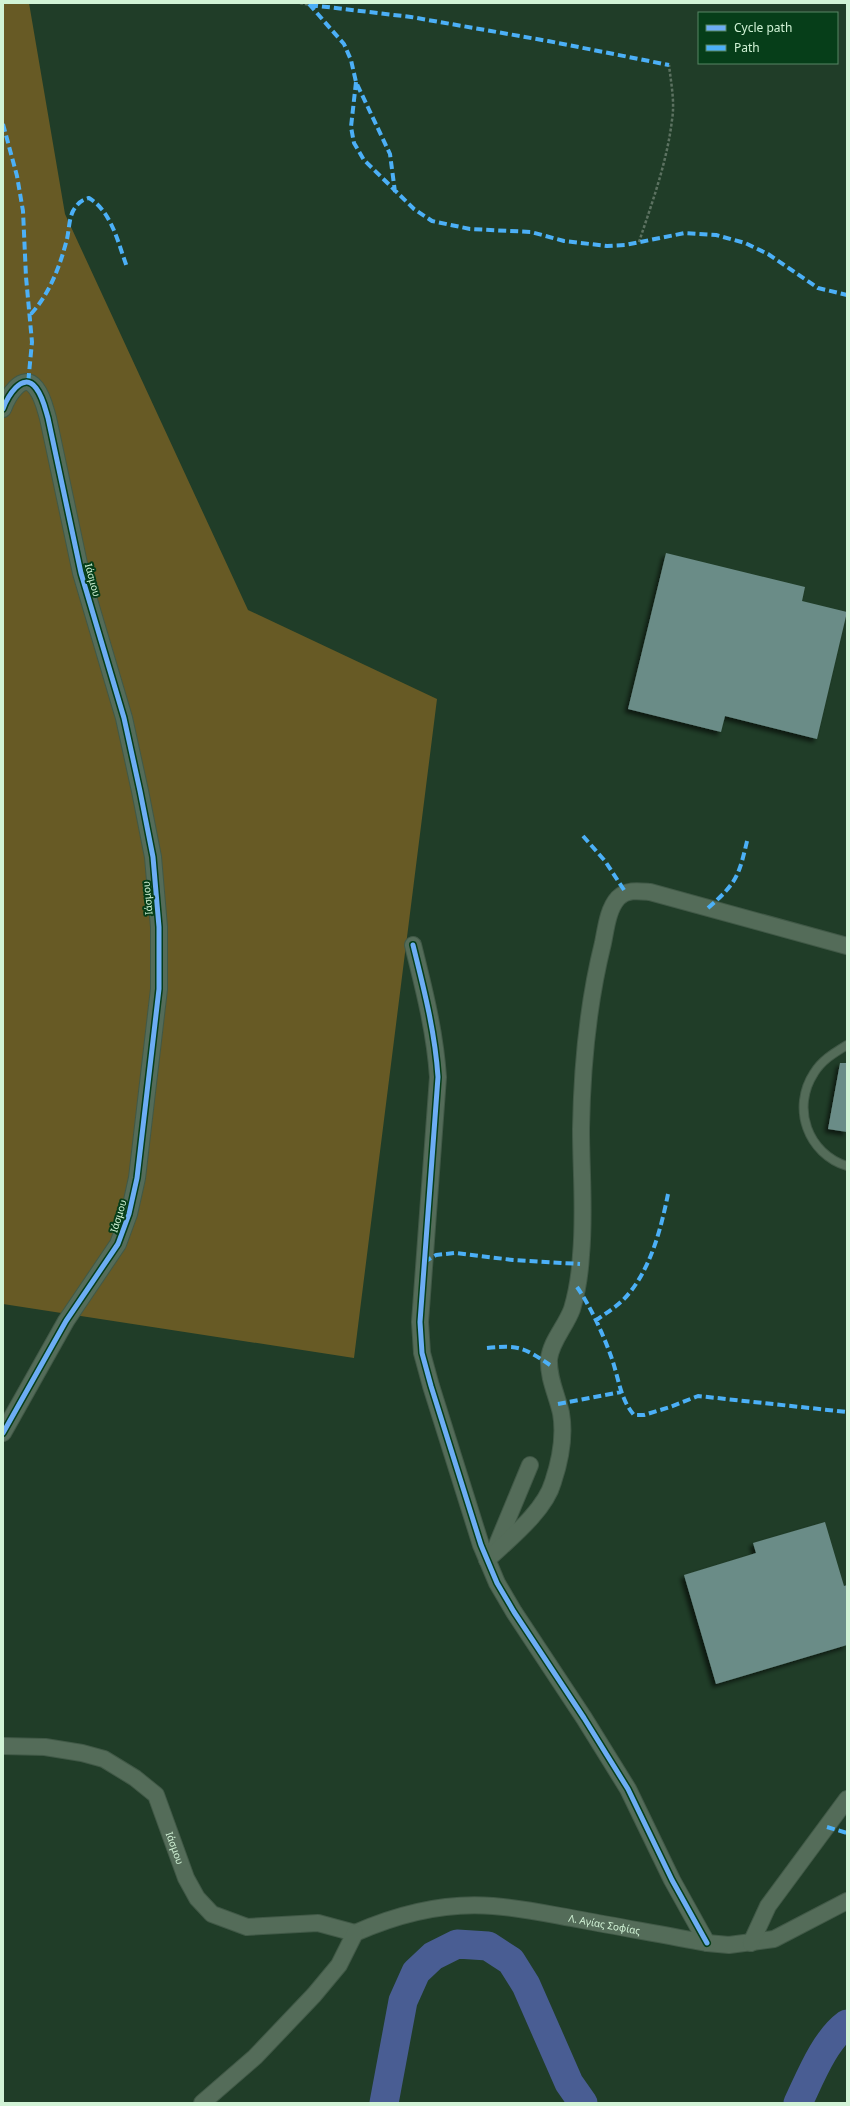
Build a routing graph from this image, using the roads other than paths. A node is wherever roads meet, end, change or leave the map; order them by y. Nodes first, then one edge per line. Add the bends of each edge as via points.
1 (3, 409) edge
2 (413, 945) dead end
3 (847, 946) edge
4 (847, 1045) edge
5 (847, 1166) edge
6 (3, 1433) edge
7 (530, 1465) dead end
8 (490, 1557) junction
9 (3, 1746) edge
10 (847, 1799) edge
11 (847, 1901) edge
12 (355, 1933) junction
13 (707, 1943) junction
14 (751, 1943) junction
15 (202, 2103) edge

1 - 6 street, Ιάσμου via 12,390 20,384 35,387 42,398 82,573 124,718 153,857 159,927 159,989 137,1178 129,1214 118,1244 66,1322
2 - 8 street via 432,1027 438,1077 421,1292 422,1353 446,1436
3 - 8 street via 650,892 626,893 612,908 596,970 589,1022 581,1128 583,1208 577,1287 572,1310 549,1358 562,1428 561,1449 548,1497
4 - 5 lane via 832,1054 818,1068 807,1087 804,1101 807,1128 812,1141 828,1157
7 - 8 street
8 - 13 street via 514,1612 628,1789 672,1880
9 - 12 street, Ιάσμου via 45,1747 82,1752 104,1759 135,1778 156,1795 186,1878 197,1898 212,1914 247,1927 318,1923
10 - 14 street via 768,1906
11 - 14 street, Λ. Αγίας Σοφίας via 774,1939
12 - 13 street, Λ. Αγίας Σοφίας via 387,1919 422,1911 491,1906 531,1910
12 - 15 street via 339,1965 314,1995 255,2057
13 - 14 street, Λ. Αγίας Σοφίας

